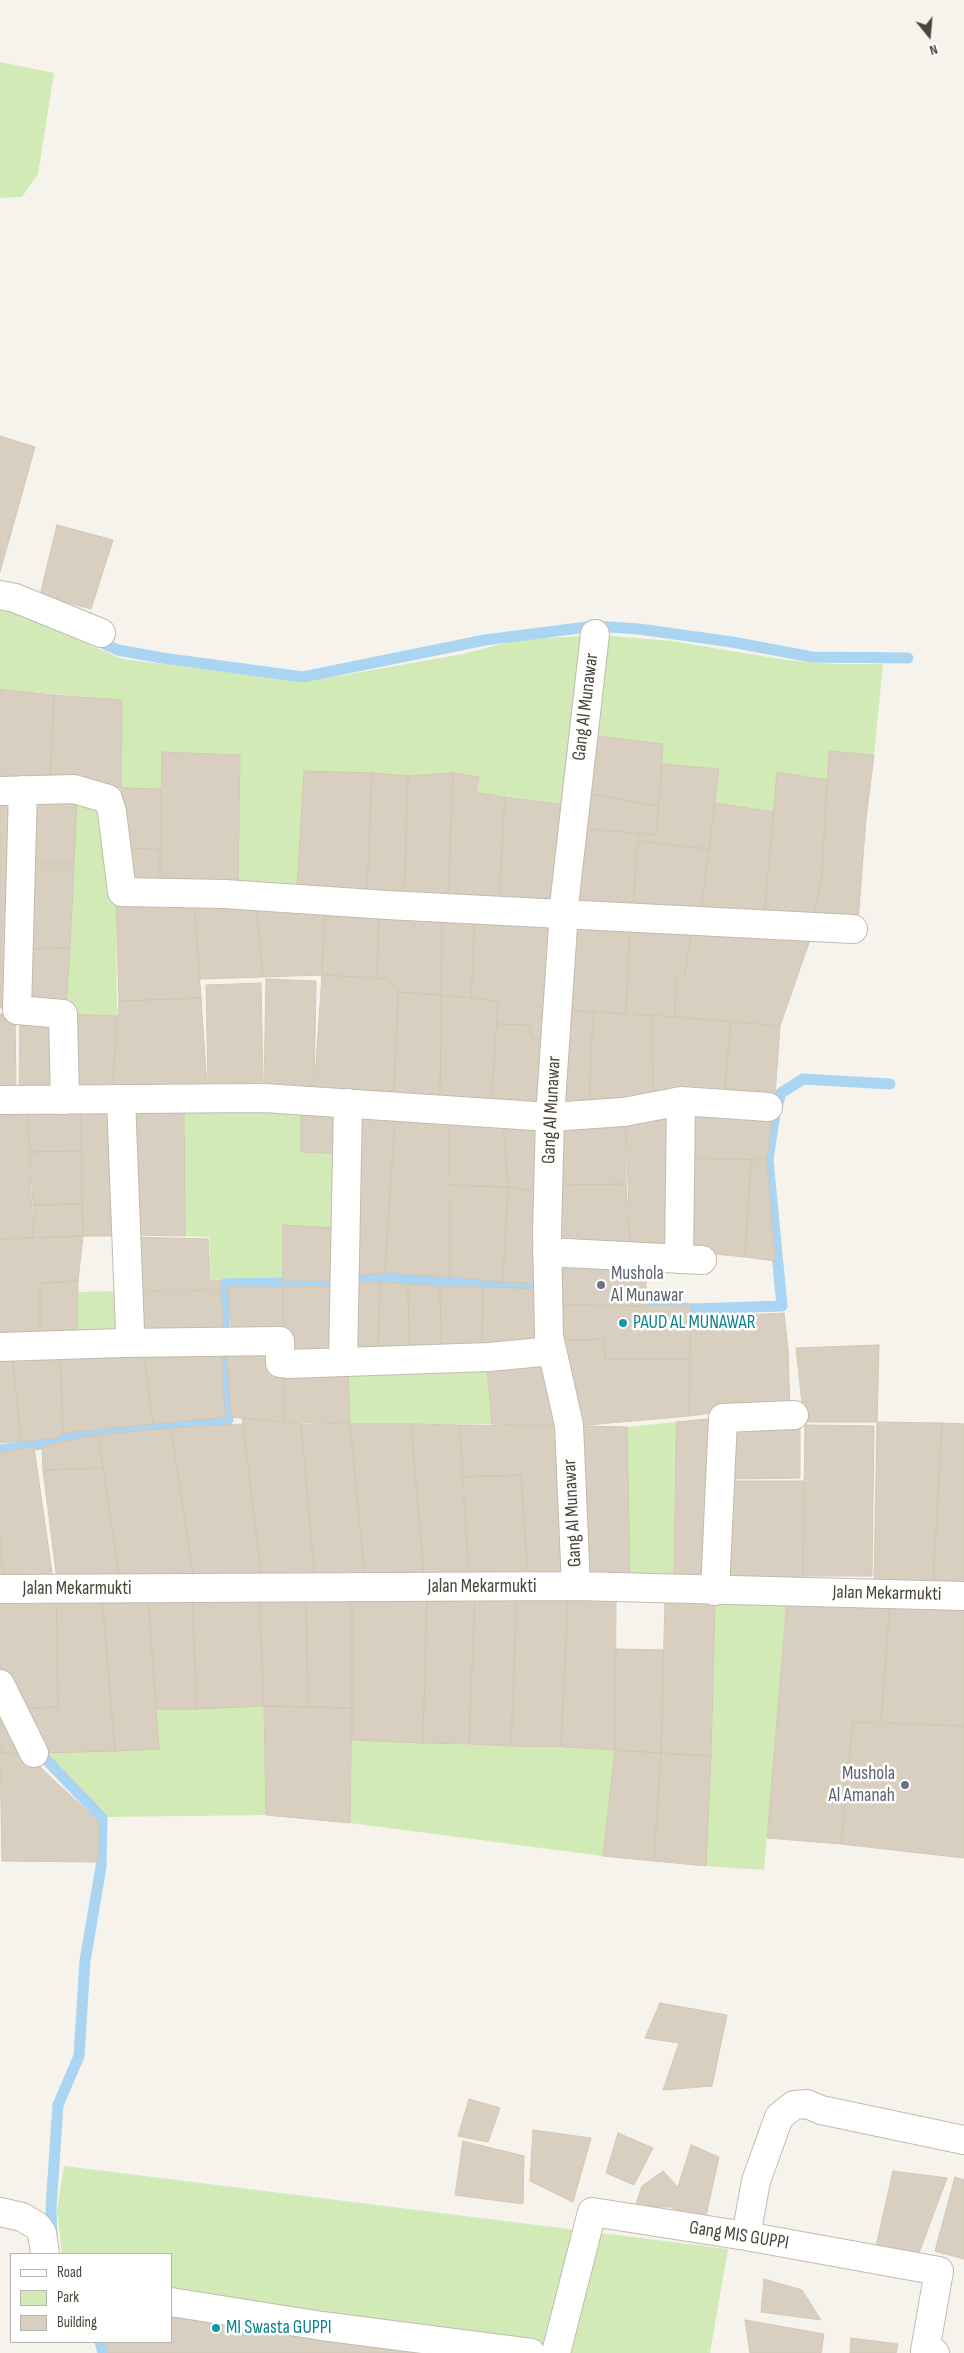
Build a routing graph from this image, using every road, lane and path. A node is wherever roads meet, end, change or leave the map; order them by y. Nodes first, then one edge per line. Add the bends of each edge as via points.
1 (0, 595) edge
2 (101, 633) dead end
3 (595, 634) dead end
4 (11, 791) edge
5 (564, 914) junction
6 (853, 929) dead end
7 (121, 1099) junction
8 (0, 1100) edge
9 (65, 1100) junction
10 (681, 1101) junction
11 (348, 1104) junction
12 (768, 1107) dead end
13 (550, 1117) junction
14 (547, 1252) junction
15 (122, 1343) junction
16 (0, 1347) edge
17 (552, 1350) junction
18 (343, 1362) junction
19 (794, 1416) dead end
20 (576, 1586) junction
21 (0, 1589) edge
22 (715, 1590) junction
23 (964, 1596) edge
24 (0, 1684) edge
25 (34, 1753) dead end
26 (964, 2140) edge
27 (0, 2212) edge
28 (746, 2236) junction
29 (45, 2253) edge
30 (172, 2302) edge
31 (531, 2353) edge
32 (556, 2353) edge
33 (935, 2353) edge

1 - 2 street via 16,598
3 - 5 street, Gang Al Munawar
4 - 5 street via 74,789 108,799 122,892 225,894
4 - 9 street via 18,1010 63,1014
5 - 6 street
5 - 13 street, Gang Al Munawar
7 - 9 street
7 - 11 street via 264,1098
7 - 15 street via 130,1330
8 - 9 street
10 - 12 street
10 - 13 street via 624,1112
10 - 14 street via 691,1259
11 - 13 street
11 - 18 street
13 - 14 street, Gang Al Munawar
14 - 17 street, Gang Al Munawar
15 - 16 street
15 - 18 street via 280,1341 280,1363
17 - 18 street via 489,1357
17 - 20 street, Gang Al Munawar via 569,1425
19 - 22 street via 723,1418
20 - 21 street, Jalan Mekarmukti
20 - 22 street, Jalan Mekarmukti
22 - 23 street, Jalan Mekarmukti
24 - 25 street
26 - 28 street via 830,2112 807,2104 794,2105 779,2117 756,2181
27 - 29 street via 22,2217 37,2226 42,2233
28 - 32 street, Gang MIS GUPPI via 592,2212
28 - 33 street, Gang MIS GUPPI via 939,2271 925,2351
30 - 31 street via 322,2326

